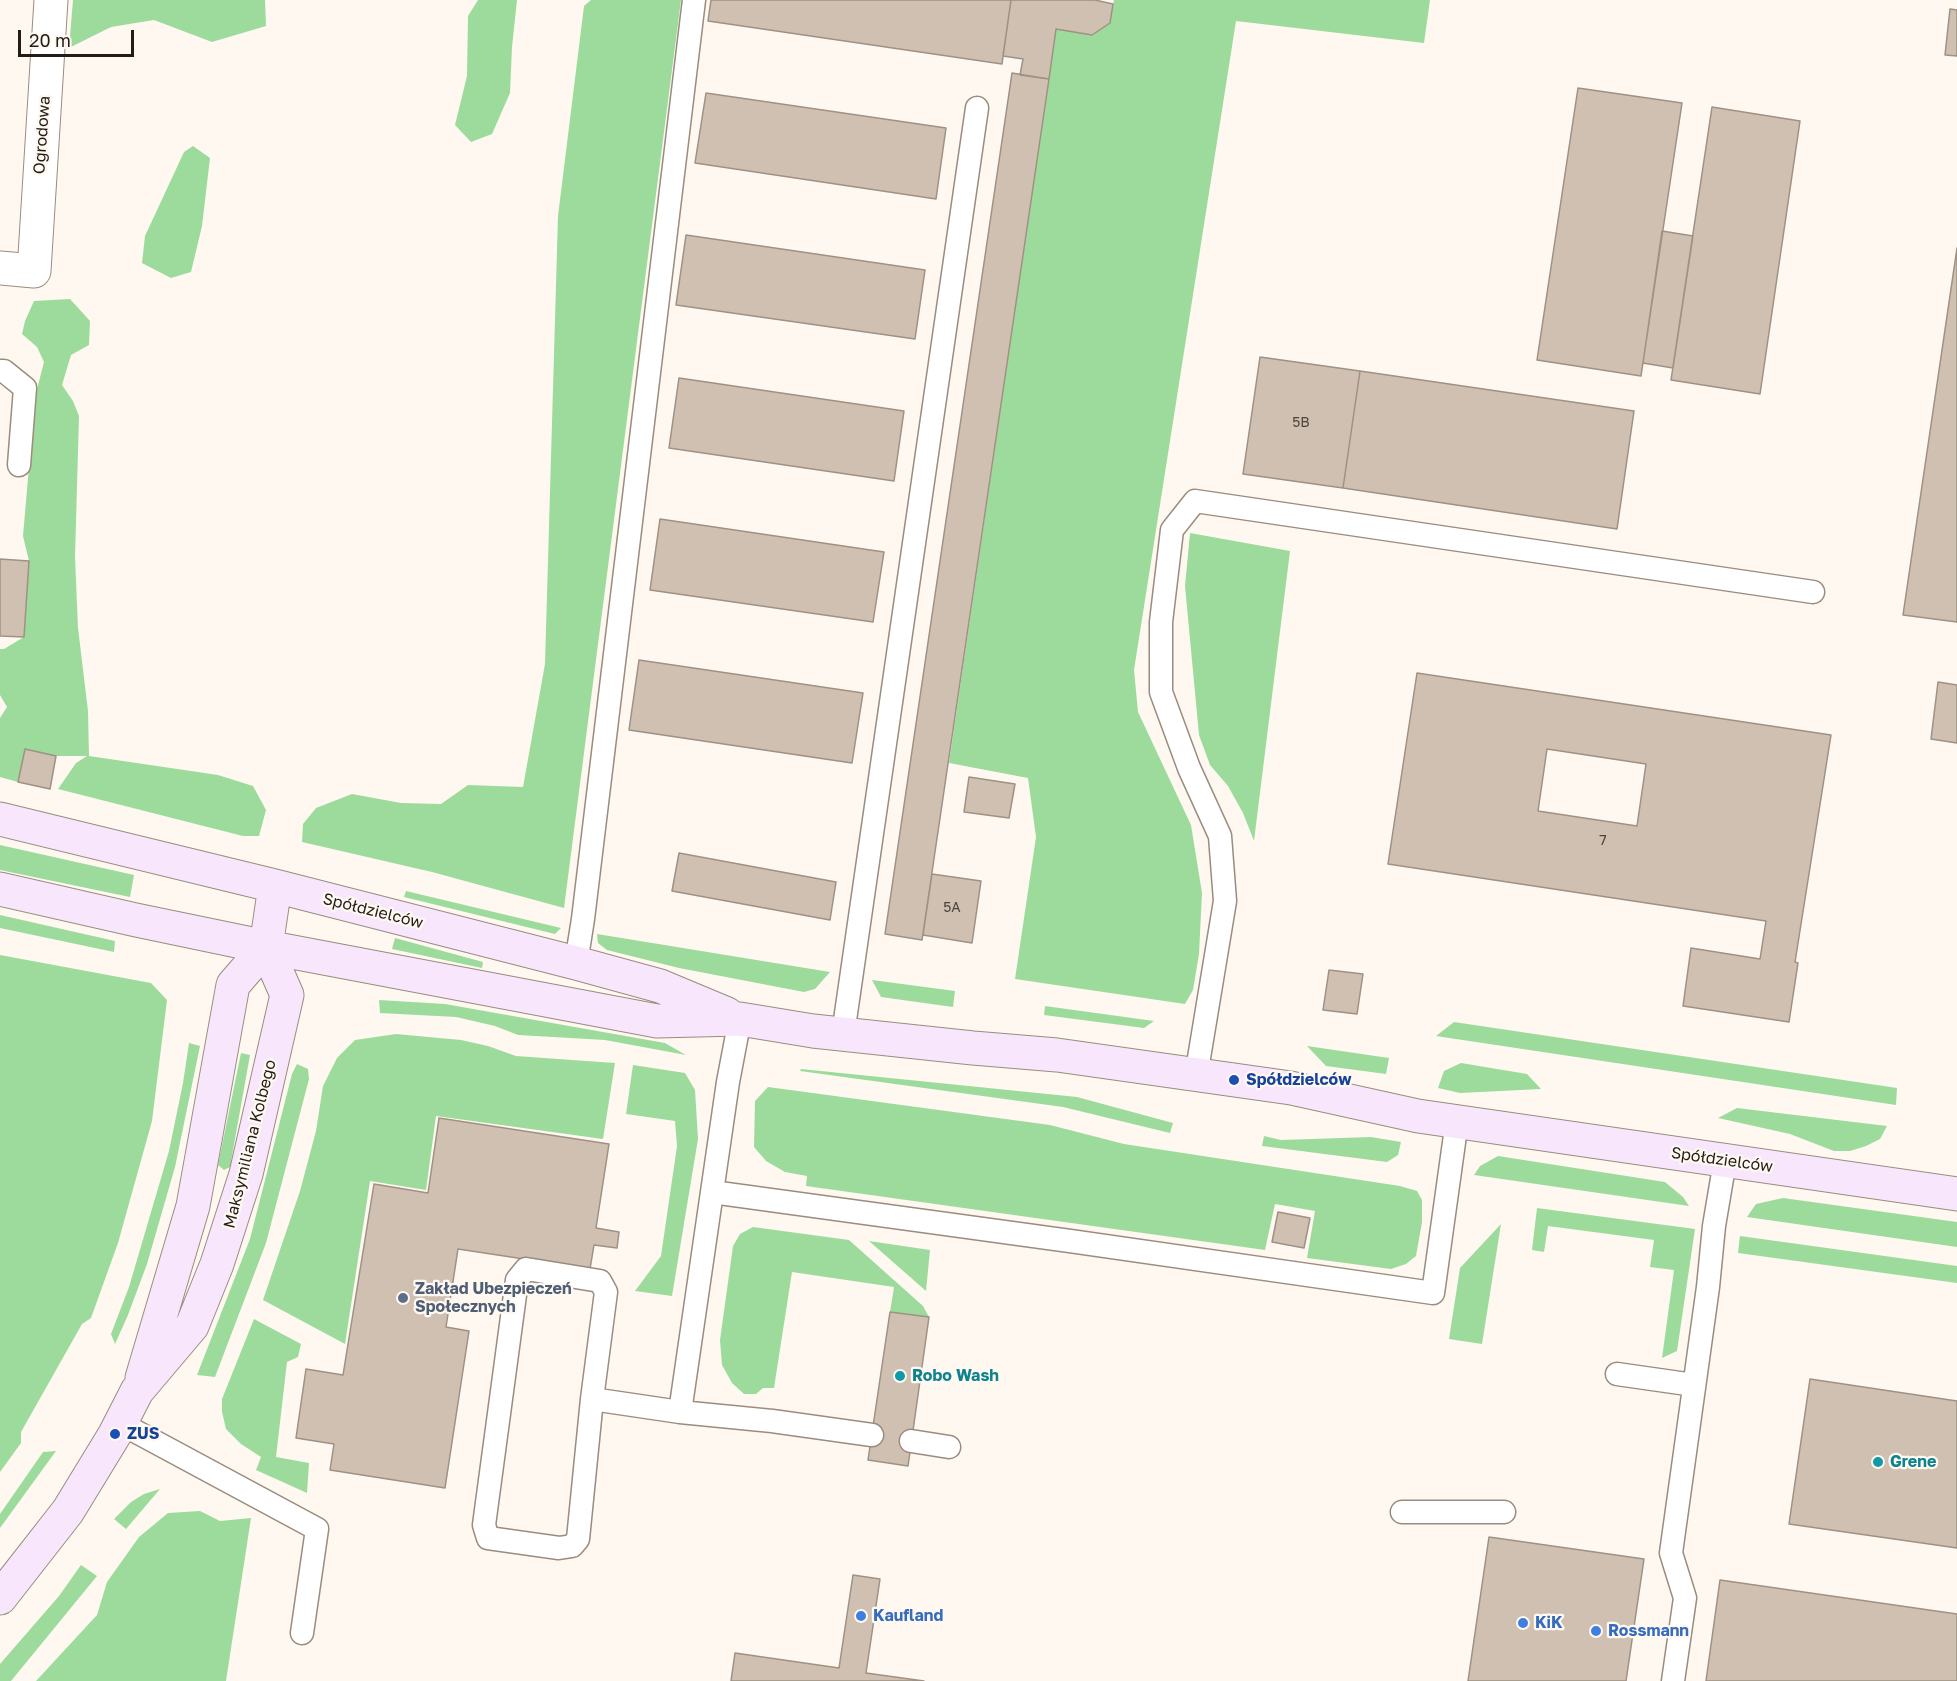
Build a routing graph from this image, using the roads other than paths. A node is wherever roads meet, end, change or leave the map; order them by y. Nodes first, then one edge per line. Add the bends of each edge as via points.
1 (51, 0) edge
2 (694, 0) edge
3 (977, 108) dead end
4 (0, 268) edge
5 (0, 371) edge
6 (19, 465) dead end
7 (1814, 592) dead end
8 (0, 819) edge
9 (275, 886) junction
10 (0, 889) edge
11 (266, 947) junction
12 (576, 963) junction
13 (740, 1019) junction
14 (843, 1034) junction
15 (1196, 1076) junction
16 (1457, 1121) junction
17 (1725, 1161) junction
18 (712, 1192) junction
19 (1957, 1194) edge
20 (1617, 1374) dead end
21 (1694, 1385) junction
22 (137, 1391) junction
23 (592, 1399) junction
24 (680, 1412) junction
25 (120, 1423) junction
26 (872, 1435) dead end
27 (911, 1441) dead end
28 (949, 1447) dead end
29 (1402, 1512) dead end
30 (1504, 1512) dead end
31 (0, 1598) edge
32 (302, 1633) dead end
33 (1673, 1681) edge

1 - 4 street, Ogrodowa via 34,271
2 - 12 lane
3 - 14 lane
5 - 6 lane via 25,388
7 - 15 lane via 1195,501 1172,530 1161,622 1161,692 1220,836 1225,901
8 - 9 street, Spółdzielców
9 - 11 street
9 - 12 street, Spółdzielców
10 - 11 street, Spółdzielców
11 - 13 street, Spółdzielców via 657,1021
11 - 22 street, Maksymiliana Kolbego via 233,986 193,1206
11 - 22 street, Maksymiliana Kolbego via 286,995 237,1205 192,1326
12 - 13 street, Spółdzielców via 660,986
13 - 14 street, Spółdzielców
13 - 18 lane
14 - 15 street, Spółdzielców via 1057,1055
15 - 16 street, Spółdzielców via 1291,1088
16 - 17 street, Spółdzielców
16 - 18 lane via 1433,1293
17 - 19 street, Spółdzielców
17 - 21 lane
18 - 24 lane
20 - 21 lane
21 - 33 lane via 1671,1553 1685,1598
22 - 25 street, Maksymiliana Kolbego
23 - 23 lane via 606,1292 600,1281 526,1269 517,1280 484,1525 488,1538 559,1548 572,1546 578,1539
23 - 24 lane
24 - 26 lane
25 - 31 street, Maksymiliana Kolbego via 68,1511
25 - 32 lane via 317,1528
27 - 28 lane
29 - 30 lane

